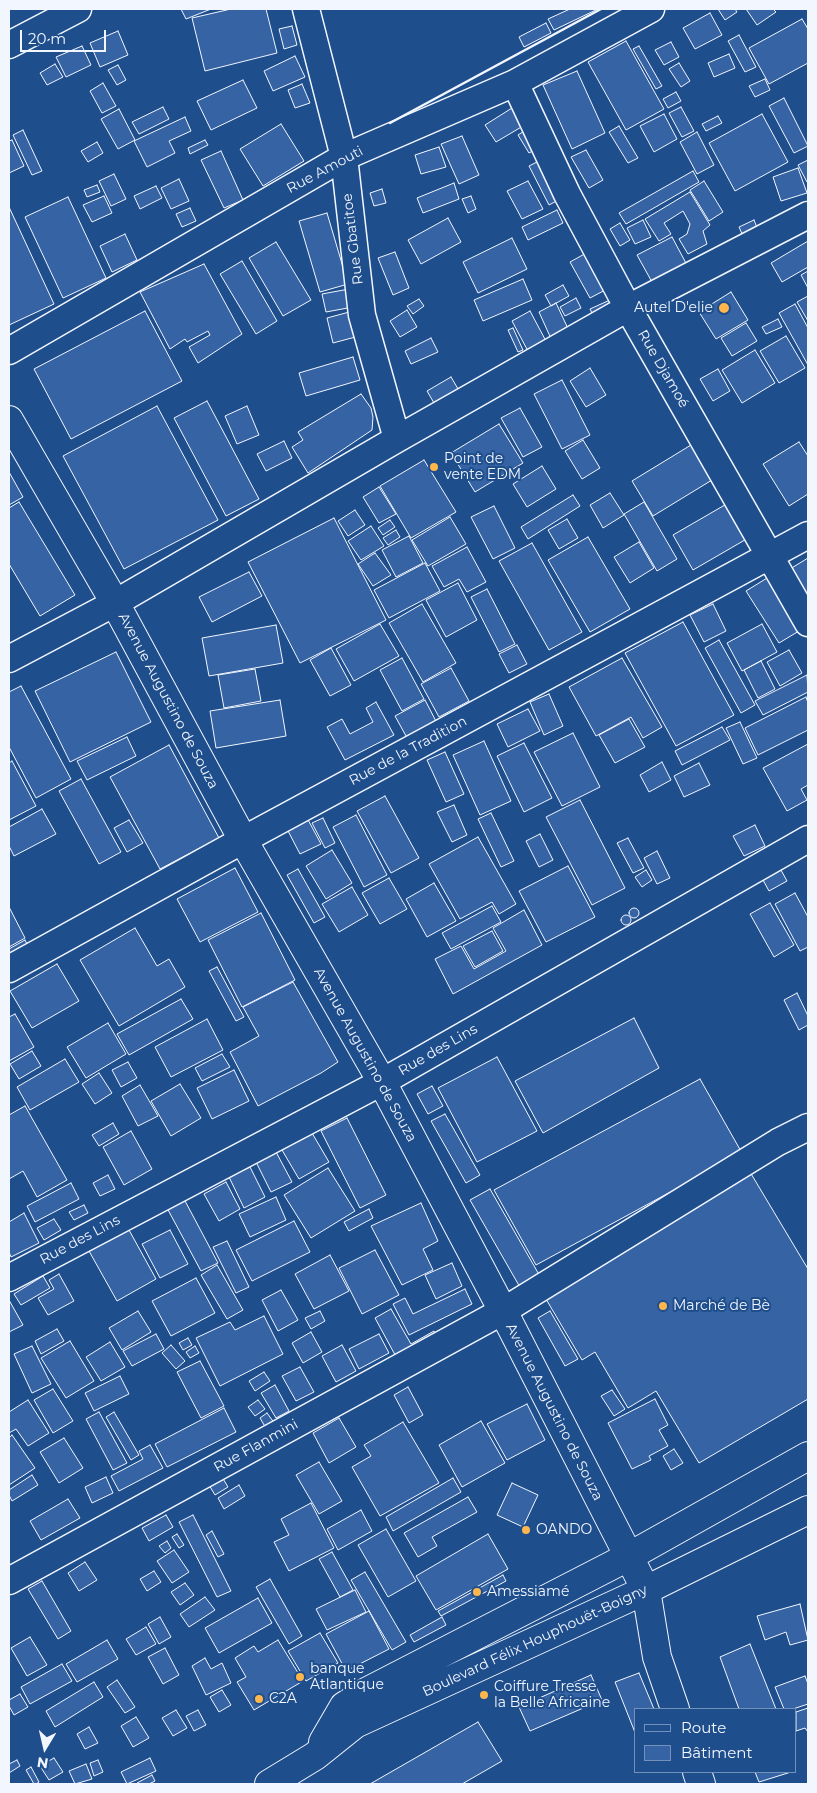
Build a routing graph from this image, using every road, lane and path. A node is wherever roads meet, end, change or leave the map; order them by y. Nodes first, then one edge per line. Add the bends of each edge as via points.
1 (78, 9) edge
2 (306, 9) edge
3 (650, 9) edge
4 (9, 45) edge
5 (515, 83) junction
6 (344, 157) junction
7 (808, 215) edge
8 (628, 308) junction
9 (9, 351) edge
10 (9, 420) edge
11 (397, 439) junction
12 (808, 535) edge
13 (770, 556) junction
14 (115, 603) junction
15 (808, 623) edge
16 (9, 659) edge
17 (243, 840) junction
18 (808, 840) edge
19 (9, 969) edge
20 (382, 1082) junction
21 (808, 1127) edge
22 (9, 1278) edge
23 (503, 1311) junction
24 (808, 1456) edge
25 (808, 1510) edge
26 (628, 1556) junction
27 (9, 1581) edge
28 (646, 1590) junction
29 (675, 1708) edge
30 (315, 1756) junction
31 (270, 1784) edge

1 - 4 street
2 - 6 street, Rue Gbatitoe
3 - 5 street, Rue Amouti
5 - 6 street, Rue Amouti
5 - 8 street, Rue Djamoé via 567,194
6 - 9 street, Rue Amouti
6 - 11 street, Rue Gbatitoe via 362,315
7 - 8 street
8 - 11 street
8 - 13 street, Rue Djamoé
10 - 14 main road, Avenue Augustino de Souza
11 - 14 street
12 - 13 street, Rue de la Tradition
13 - 15 street, Rue Djamoé
13 - 17 street, Rue de la Tradition
14 - 16 street
14 - 17 main road, Avenue Augustino de Souza
17 - 19 street, Rue de la Tradition
17 - 20 main road, Avenue Augustino de Souza
18 - 20 street, Rue des Lins
20 - 22 street, Rue des Lins
20 - 23 main road, Avenue Augustino de Souza
21 - 23 street, Rue Flanmini via 770,1147
23 - 26 main road, Avenue Augustino de Souza
23 - 27 street, Rue Flanmini
24 - 26 main road
25 - 28 main road, Boulevard Félix Houphouët-Boigny
26 - 28 main road, Avenue Augustino de Souza
26 - 30 main road via 435,1655 344,1706
28 - 29 main road, Avenue Augustino de Souza via 657,1656
28 - 30 main road, Boulevard Félix Houphouët-Boigny via 355,1724
30 - 31 main road, Boulevard Félix Houphouët-Boigny

